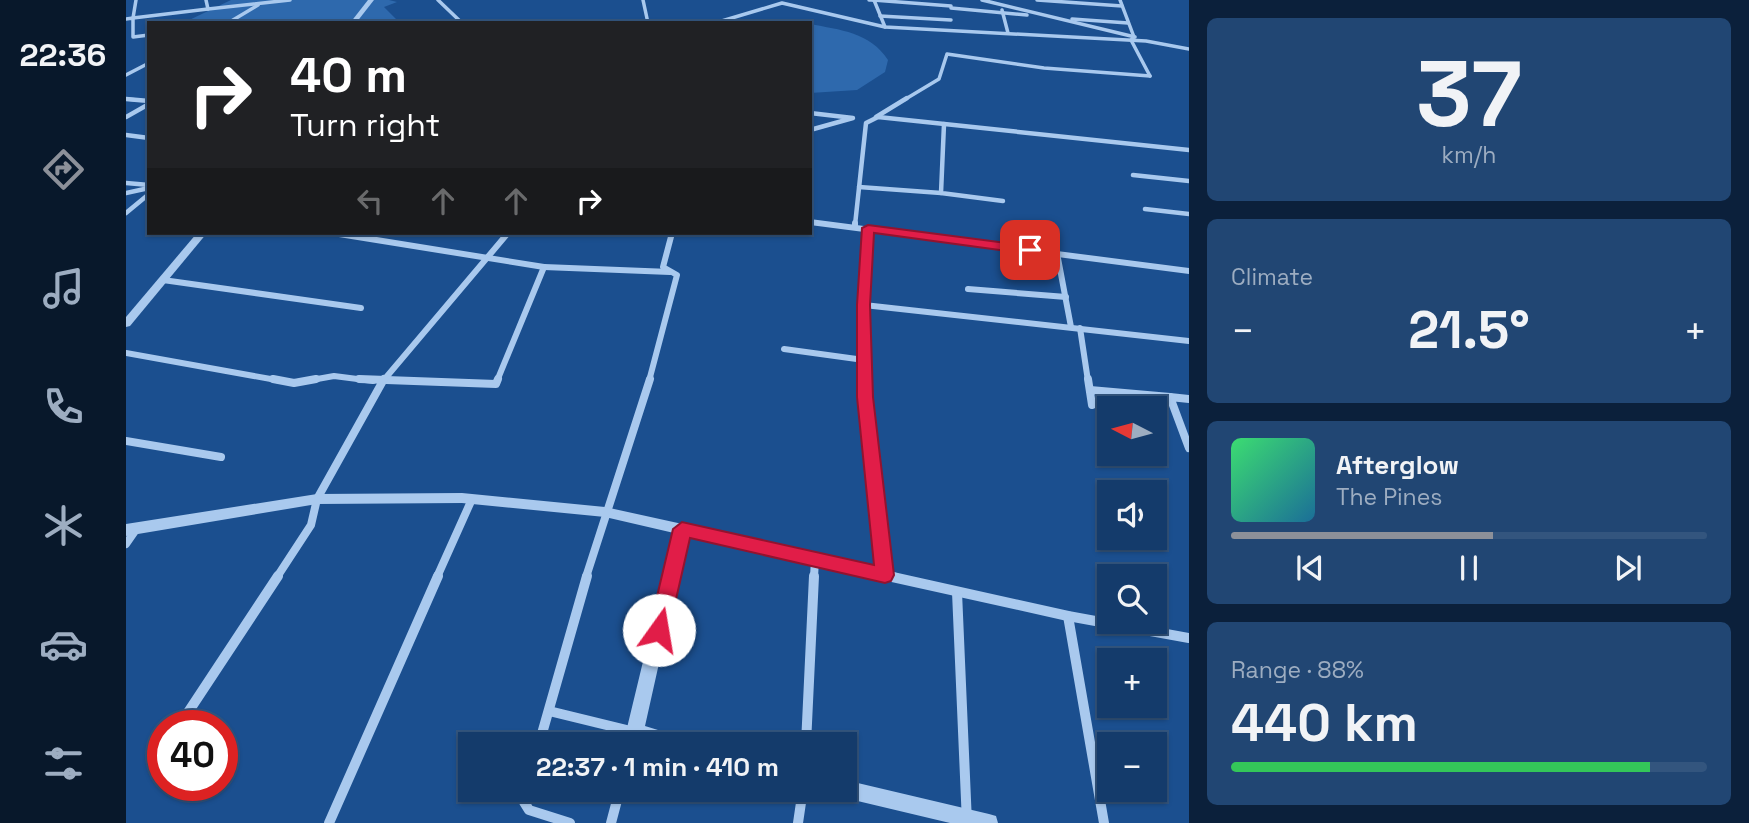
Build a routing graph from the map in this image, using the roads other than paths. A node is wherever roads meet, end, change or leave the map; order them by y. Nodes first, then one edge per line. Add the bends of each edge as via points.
1 (136, 0) edge
2 (206, 0) edge
3 (290, 0) edge
4 (371, 0) edge
5 (438, 0) edge
6 (643, 0) edge
7 (872, 0) edge
8 (951, 0) edge
9 (982, 0) edge
10 (1037, 0) edge
11 (1119, 0) edge
12 (784, 2) edge
13 (1001, 2) edge
14 (258, 5) junction
15 (1122, 6) junction
16 (951, 7) junction
17 (208, 9) junction
18 (1003, 12) junction
19 (880, 16) junction
20 (1049, 16) junction
21 (133, 18) junction
22 (126, 19) edge
23 (1061, 19) junction
24 (951, 20) junction
25 (231, 21) edge
26 (355, 21) edge
27 (460, 21) edge
28 (648, 21) edge
29 (722, 21) edge
30 (1128, 23) junction
31 (885, 27) junction
32 (951, 30) junction
33 (1008, 33) junction
34 (147, 35) edge
35 (1133, 39) junction
36 (1189, 49) edge
37 (147, 65) edge
38 (126, 75) edge
39 (126, 99) edge
40 (147, 103) edge
41 (147, 104) edge
42 (812, 113) edge
43 (126, 117) edge
44 (866, 123) junction
45 (944, 124) junction
46 (812, 129) edge
47 (126, 135) edge
48 (147, 138) edge
49 (1189, 150) edge
50 (1133, 175) dead end
51 (1189, 181) edge
52 (126, 183) edge
53 (147, 187) edge
54 (859, 187) junction
55 (147, 188) edge
56 (126, 193) edge
57 (941, 193) junction
58 (147, 196) edge
59 (1003, 201) dead end
60 (1145, 209) dead end
61 (126, 213) edge
62 (1189, 214) edge
63 (812, 222) edge
64 (855, 227) junction
65 (868, 228) junction
66 (200, 235) edge
67 (348, 235) edge
68 (506, 235) edge
69 (671, 235) edge
70 (1057, 253) junction
71 (485, 260) junction
72 (544, 267) junction
73 (1189, 271) edge
74 (671, 272) junction
75 (163, 280) junction
76 (968, 289) dead end
77 (1066, 297) junction
78 (863, 305) junction
79 (361, 308) dead end
80 (126, 324) edge
81 (1076, 328) junction
82 (1189, 341) edge
83 (784, 349) dead end
84 (126, 353) edge
85 (864, 360) junction
86 (382, 382) junction
87 (1090, 390) junction
88 (1170, 397) junction
89 (1189, 399) edge
90 (1093, 405) dead end
91 (126, 442) edge
92 (1189, 447) edge
93 (221, 457) dead end
94 (317, 499) junction
95 (472, 499) junction
96 (605, 512) junction
97 (682, 529) junction
98 (129, 535) edge
99 (815, 559) junction
100 (885, 575) junction
101 (957, 592) junction
102 (1068, 616) junction
103 (1189, 638) edge
104 (190, 710) edge
105 (549, 710) junction
106 (543, 732) edge
107 (616, 732) edge
108 (635, 732) edge
109 (807, 732) edge
110 (857, 792) edge
111 (524, 802) edge
112 (617, 802) edge
113 (801, 802) edge
114 (967, 820) edge
115 (329, 823) edge
116 (570, 823) edge
117 (611, 823) edge
118 (798, 823) edge
119 (989, 823) edge
120 (1104, 823) edge

1 - 21 street
2 - 17 street
3 - 14 street
4 - 26 street
5 - 27 street
6 - 28 street
7 - 16 street
7 - 19 street
8 - 16 street
9 - 13 street
10 - 15 street
11 - 15 street
12 - 29 street
12 - 31 street
13 - 18 street
13 - 20 street
14 - 17 street
14 - 25 street
15 - 30 street
16 - 18 street
16 - 24 street
17 - 21 street
18 - 20 street
18 - 33 street
19 - 24 street
19 - 31 street
20 - 23 street
21 - 22 street
21 - 34 street via 134,37
23 - 30 street
23 - 35 street
24 - 32 street
30 - 35 street
31 - 32 street
32 - 33 street
33 - 35 street
35 - 36 street
35 - 44 street via 1150,76 947,54 939,79
37 - 38 street
39 - 40 street
41 - 43 street
42 - 46 street via 853,118
44 - 45 street via 878,117
44 - 54 street
45 - 49 street
45 - 57 street
47 - 48 street
50 - 51 street
52 - 53 street
54 - 57 street
54 - 64 street
55 - 56 street
57 - 59 street
58 - 61 street
60 - 62 street
63 - 64 street
64 - 65 street
65 - 70 street
65 - 78 street
66 - 75 street
67 - 71 street via 429,246
68 - 71 street
69 - 74 street via 663,267
70 - 73 street
70 - 77 street
71 - 72 street
71 - 86 street
72 - 74 street
72 - 86 street via 496,384
74 - 96 street via 677,275 643,404
75 - 79 street
75 - 80 street
76 - 77 street
77 - 81 street
78 - 81 street
78 - 85 street
81 - 82 street
81 - 87 street
83 - 85 street
84 - 86 street via 294,383 334,376
85 - 100 street
86 - 94 street
87 - 88 street
87 - 90 street
88 - 89 street
88 - 92 street
91 - 93 street
94 - 95 street
94 - 98 street
94 - 104 street via 312,525
95 - 96 street
95 - 115 street
96 - 97 street
96 - 105 street
97 - 99 street
97 - 108 street
99 - 100 street
99 - 109 street
100 - 101 street
101 - 102 street
101 - 114 street
102 - 103 street
102 - 120 street
105 - 106 street
105 - 107 street
110 - 114 street
111 - 116 street via 529,810
112 - 117 street
113 - 118 street
114 - 119 street

